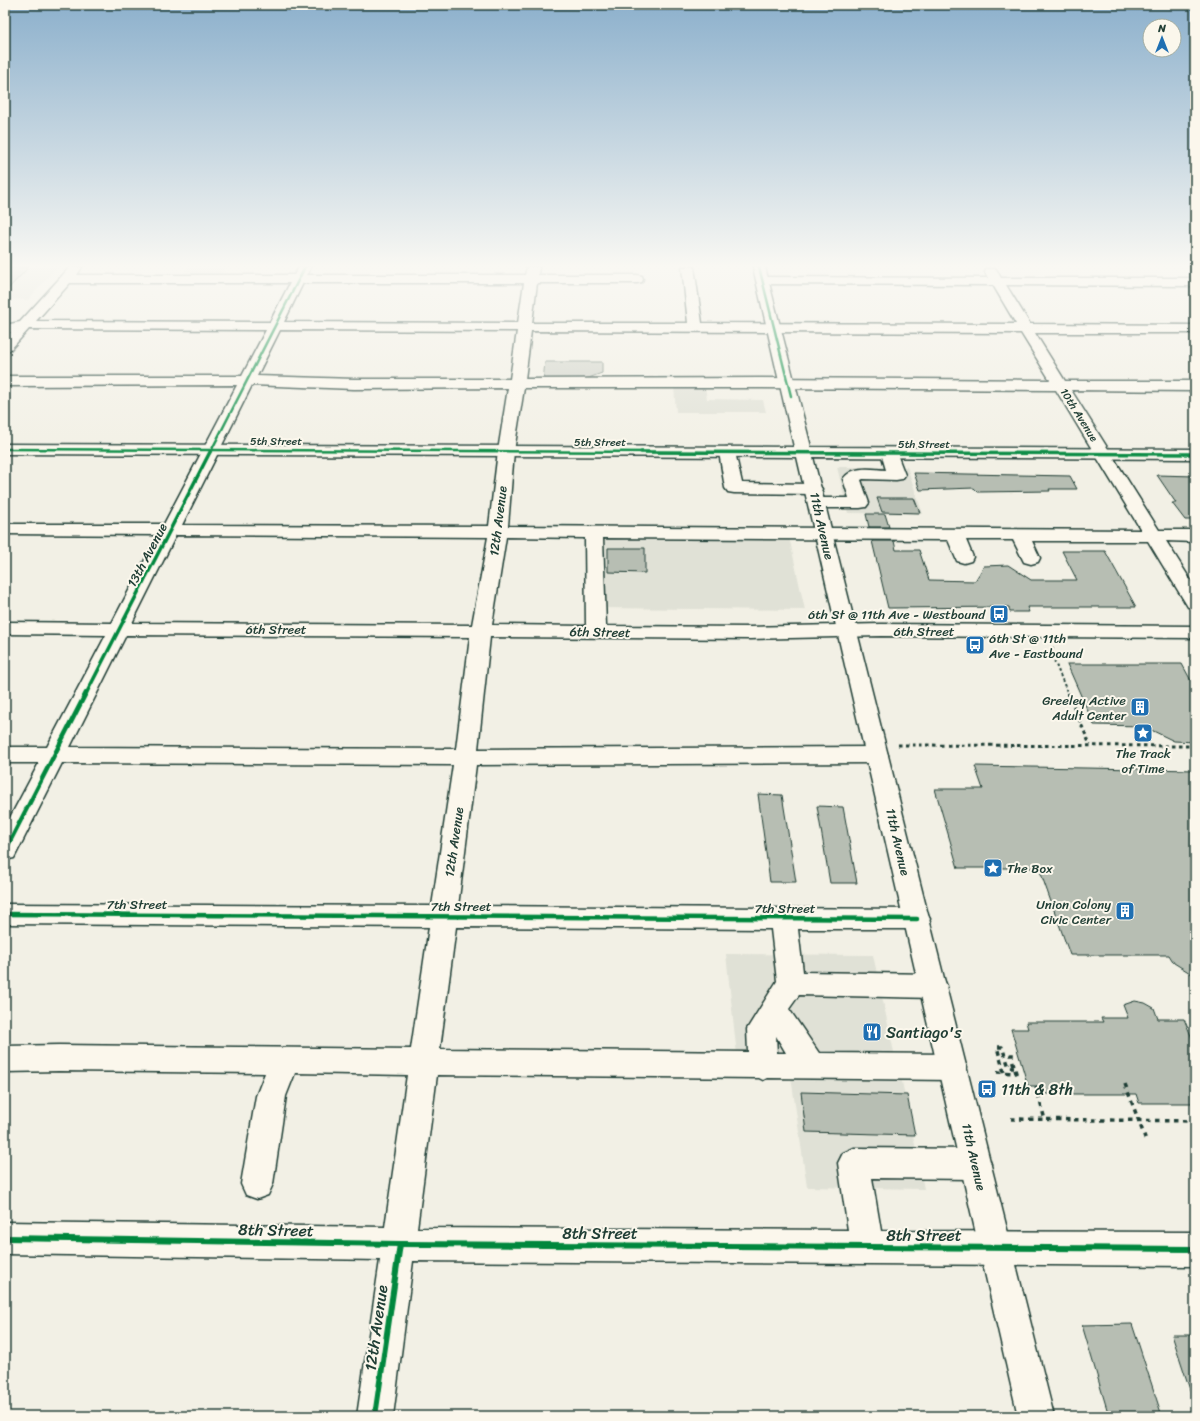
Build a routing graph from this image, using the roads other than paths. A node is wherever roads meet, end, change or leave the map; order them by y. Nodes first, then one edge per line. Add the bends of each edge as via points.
1 (17, 333) edge
2 (270, 333) edge
3 (523, 333) edge
4 (775, 333) edge
5 (1029, 333) edge
6 (5, 347) edge
7 (247, 380) junction
8 (5, 381) edge
9 (517, 382) junction
10 (788, 383) junction
11 (1060, 385) junction
12 (1195, 386) edge
13 (5, 449) edge
14 (211, 450) junction
15 (506, 451) junction
16 (727, 452) junction
17 (805, 452) junction
18 (889, 453) junction
19 (1103, 454) junction
20 (1195, 454) edge
21 (896, 475) junction
22 (870, 495) junction
23 (815, 496) junction
24 (5, 529) edge
25 (171, 530) junction
26 (498, 531) junction
27 (594, 533) junction
28 (824, 534) junction
29 (955, 535) junction
30 (1020, 535) junction
31 (1153, 536) junction
32 (1195, 536) edge
33 (964, 557) dead end
34 (1031, 558) dead end
35 (1195, 603) edge
36 (5, 628) edge
37 (119, 628) junction
38 (481, 630) junction
39 (848, 631) junction
40 (596, 632) junction
41 (1195, 632) edge
42 (887, 750) junction
43 (5, 754) edge
44 (55, 754) junction
45 (466, 757) junction
46 (5, 851) edge
47 (5, 914) edge
48 (444, 916) junction
49 (783, 918) junction
50 (916, 919) junction
51 (790, 983) junction
52 (933, 986) junction
53 (774, 1009) junction
54 (5, 1059) edge
55 (285, 1060) junction
56 (425, 1061) junction
57 (811, 1066) junction
58 (764, 1067) junction
59 (952, 1067) junction
60 (975, 1164) junction
61 (257, 1184) dead end
62 (5, 1238) edge
63 (400, 1244) junction
64 (867, 1246) junction
65 (995, 1247) junction
66 (1195, 1249) edge
67 (375, 1416) edge
68 (1036, 1416) edge

1 - 6 street
2 - 7 street, 13th Avenue
3 - 9 street, 12th Avenue
4 - 10 street, 11th Avenue
5 - 11 street, 10th Avenue
7 - 8 street
7 - 9 street via 354,384
7 - 14 street, 13th Avenue
9 - 10 street
9 - 15 street, 12th Avenue
10 - 11 street
10 - 17 street, 11th Avenue
11 - 12 street
11 - 19 street, 10th Avenue
13 - 14 street, 5th Street
14 - 15 street, 5th Street
14 - 25 street, 13th Avenue
15 - 16 street, 5th Street
15 - 26 street, 12th Avenue
16 - 17 street, 5th Street
16 - 23 street via 734,488
17 - 18 street, 5th Street
17 - 23 street, 11th Avenue
18 - 19 street, 5th Street
18 - 21 street
19 - 20 street, 5th Street
19 - 31 street, 10th Avenue
21 - 22 street
21 - 22 street via 859,474 852,478
22 - 23 street
23 - 28 street, 11th Avenue
24 - 25 street
25 - 26 street
25 - 37 street, 13th Avenue
26 - 27 street
26 - 38 street, 12th Avenue
27 - 28 street
27 - 40 street
28 - 29 street
28 - 39 street, 11th Avenue
29 - 30 street
29 - 33 street
30 - 31 street
30 - 34 street
31 - 32 street
31 - 35 street, 10th Avenue
36 - 37 street, 6th Street
37 - 38 street, 6th Street
37 - 44 street, 13th Avenue
38 - 40 street, 6th Street
38 - 45 street, 12th Avenue
39 - 40 street, 6th Street
39 - 41 street, 6th Street
39 - 42 street, 11th Avenue
42 - 45 street
42 - 50 street, 11th Avenue
43 - 44 street
44 - 45 street
44 - 46 street, 13th Avenue
45 - 48 street, 12th Avenue
47 - 48 street, 7th Street
48 - 49 street, 7th Street
48 - 56 street, 12th Avenue
49 - 50 street, 7th Street
49 - 51 street
50 - 52 street, 11th Avenue
51 - 52 street
51 - 53 street
52 - 59 street, 11th Avenue
53 - 57 street
53 - 58 street via 761,1028
54 - 55 street
55 - 56 street
55 - 61 street via 272,1096
56 - 58 street
56 - 63 street, 12th Avenue
57 - 58 street
57 - 59 street
59 - 60 street, 11th Avenue
60 - 64 street via 854,1163
60 - 65 street, 11th Avenue
62 - 63 street, 8th Street
63 - 64 street, 8th Street
63 - 67 street, 12th Avenue
64 - 65 street, 8th Street
65 - 66 street, 8th Street
65 - 68 street, 11th Avenue

